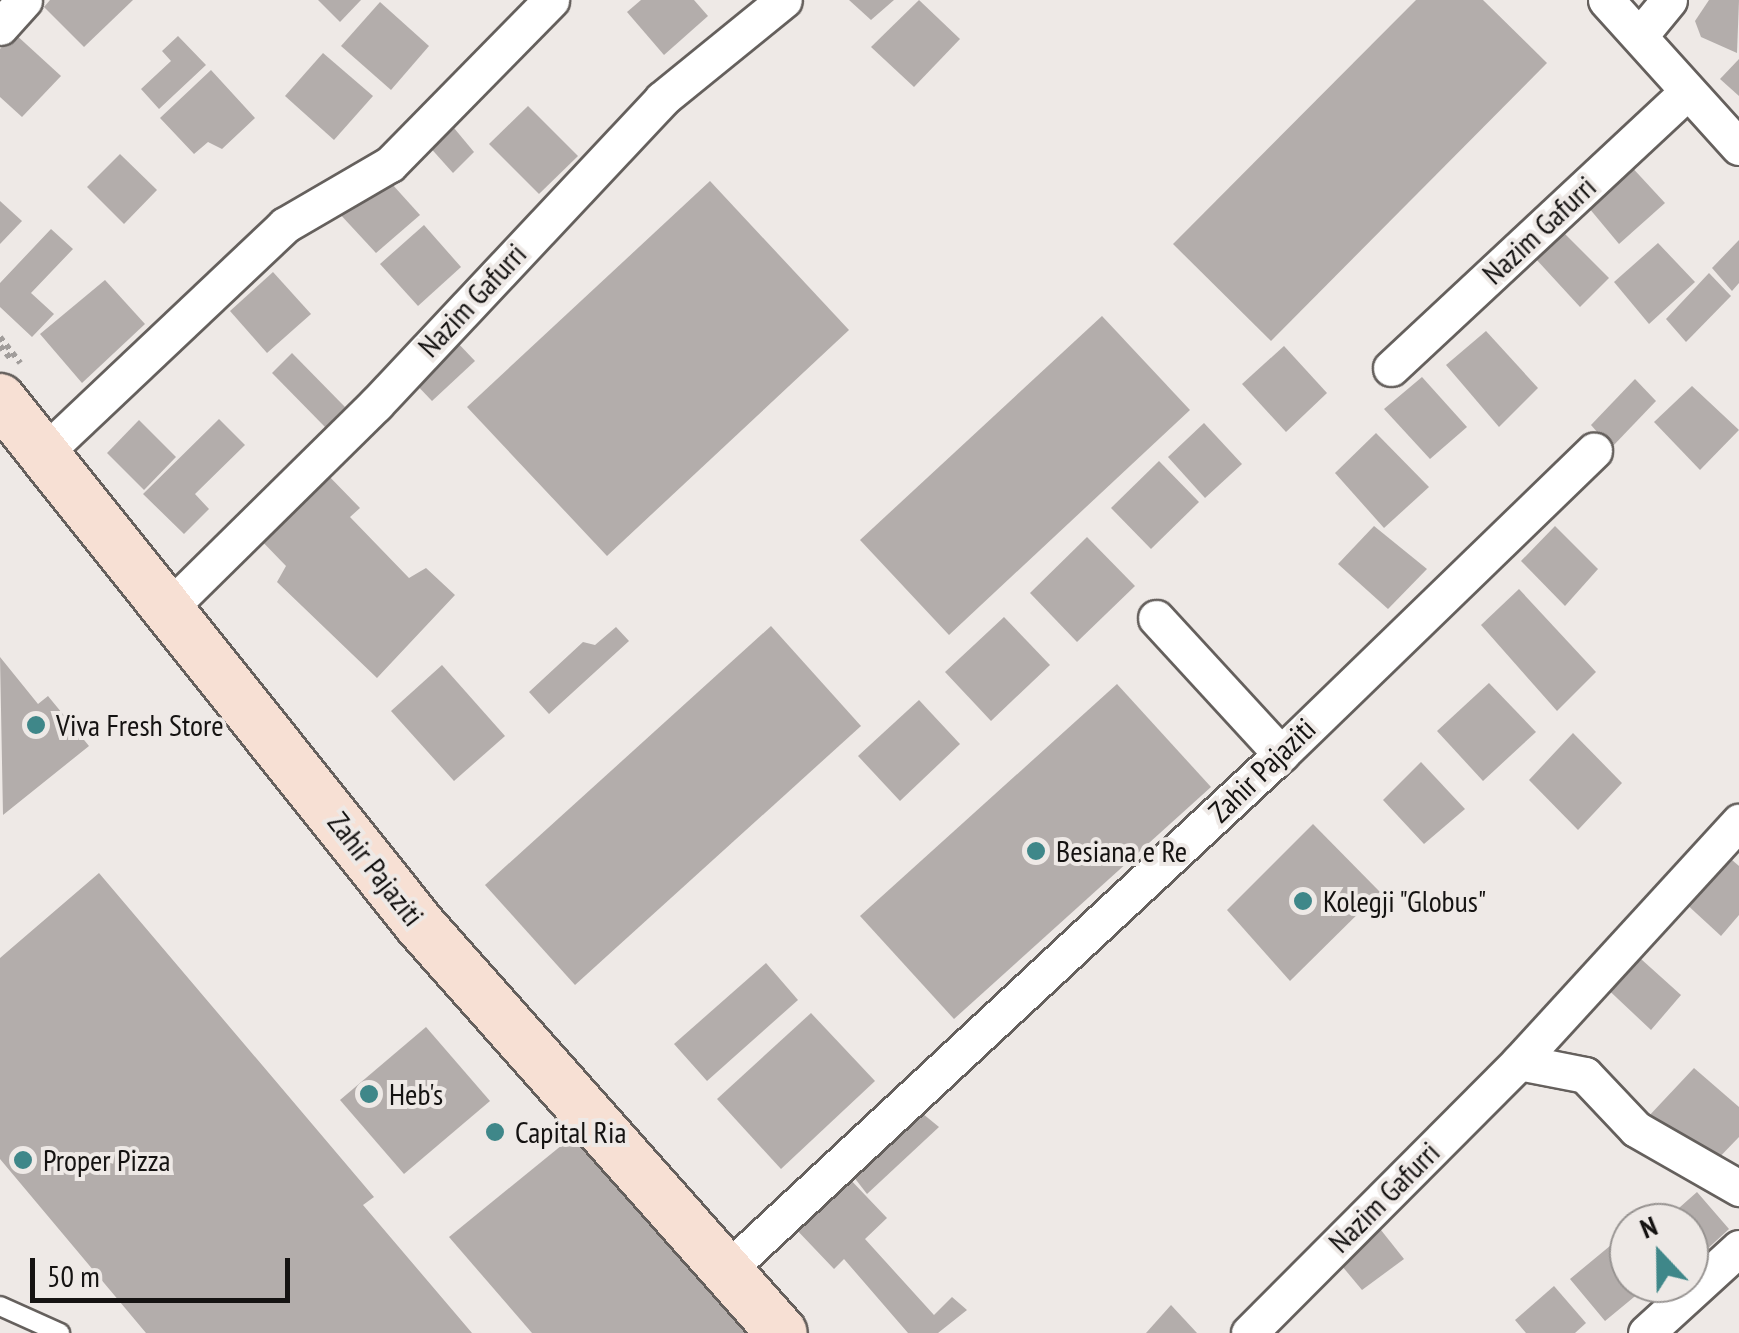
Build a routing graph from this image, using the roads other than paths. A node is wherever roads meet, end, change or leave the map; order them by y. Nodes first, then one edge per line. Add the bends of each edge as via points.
1 (24, 0) edge
2 (551, 0) edge
3 (784, 0) edge
4 (1606, 0) edge
5 (1669, 0) edge
6 (0, 27) edge
7 (1642, 34) junction
8 (1687, 92) junction
9 (1739, 148) edge
10 (1391, 368) dead end
11 (0, 400) edge
12 (1594, 451) dead end
13 (43, 454) junction
14 (168, 609) junction
15 (1156, 618) dead end
16 (1282, 754) junction
17 (1739, 822) edge
18 (1518, 1062) junction
19 (1739, 1188) edge
20 (1739, 1248) edge
21 (728, 1269) junction
22 (0, 1306) edge
23 (60, 1333) edge
24 (782, 1333) edge
25 (1249, 1333) edge
26 (1646, 1333) edge

1 - 6 street
2 - 13 street via 390,164 286,225
3 - 14 street, Nazim Gafurri via 662,99 376,404
4 - 7 street
5 - 7 street
7 - 8 street
8 - 9 street
8 - 10 street, Nazim Gafurri
11 - 13 main road, Zahir Pajaziti
12 - 16 street, Zahir Pajaziti
13 - 14 main road, Zahir Pajaziti
14 - 21 main road, Zahir Pajaziti via 420,925
15 - 16 street
16 - 21 street, Zahir Pajaziti
17 - 18 street, Nazim Gafurri
18 - 19 street via 1586,1075 1636,1129
18 - 25 street, Nazim Gafurri
20 - 26 street
21 - 24 main road, Zahir Pajaziti
22 - 23 lane

